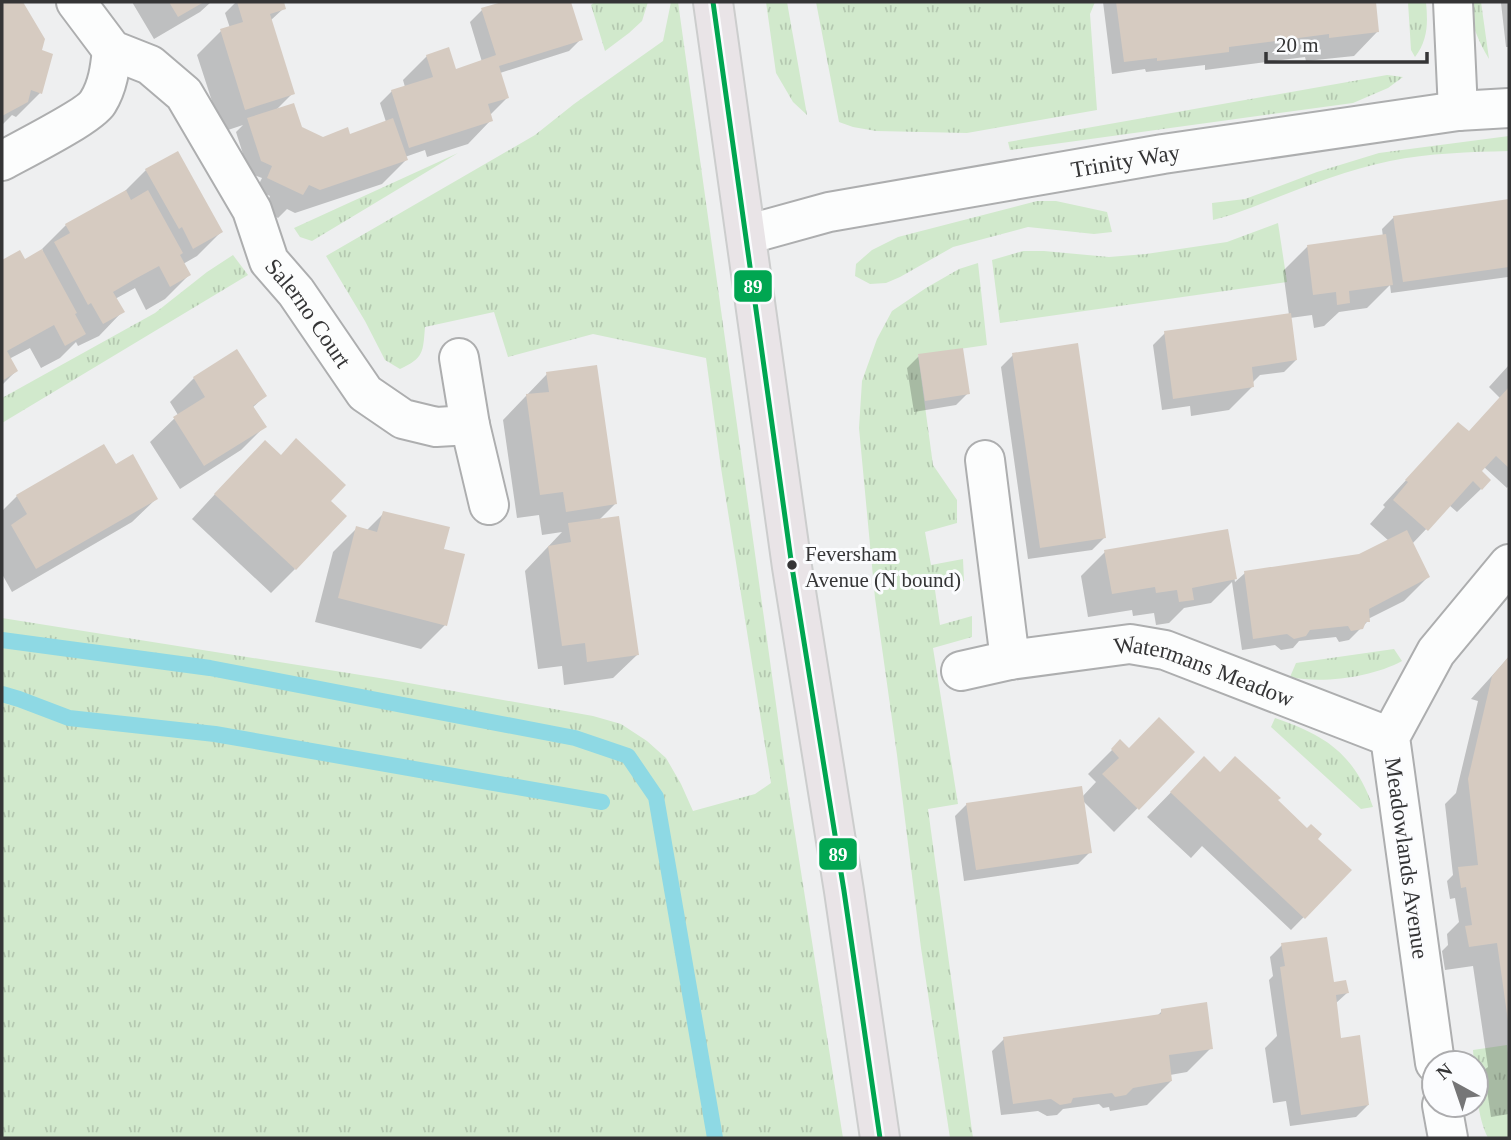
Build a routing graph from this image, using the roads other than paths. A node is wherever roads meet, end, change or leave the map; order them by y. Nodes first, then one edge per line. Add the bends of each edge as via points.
1 (76, 2) edge
2 (713, 2) edge
3 (1453, 2) edge
4 (112, 50) junction
5 (1509, 108) edge
6 (1458, 111) junction
7 (2, 161) edge
8 (746, 234) junction
9 (459, 358) dead end
10 (470, 425) junction
11 (985, 460) dead end
12 (489, 505) dead end
13 (1509, 564) edge
14 (1010, 660) junction
15 (961, 671) dead end
16 (1390, 737) junction
17 (1433, 1049) edge
18 (1445, 1119) edge
19 (880, 1138) edge
20 (1448, 1138) edge

1 - 4 street
2 - 8 main road
3 - 6 street
4 - 7 street via 108,80 97,104
4 - 10 street, Salerno Court via 150,65 184,94 252,210 269,261 296,292 365,393 403,419 436,427
5 - 6 street, Trinity Way
6 - 8 street, Trinity Way via 1163,154 856,207
8 - 19 main road
9 - 10 street
10 - 12 street
11 - 14 street
13 - 16 street, Meadowlands Avenue via 1436,652
14 - 15 street, Watermans Meadow
14 - 16 street, Watermans Meadow via 1130,644 1165,650
16 - 17 street, Meadowlands Avenue
18 - 20 street

